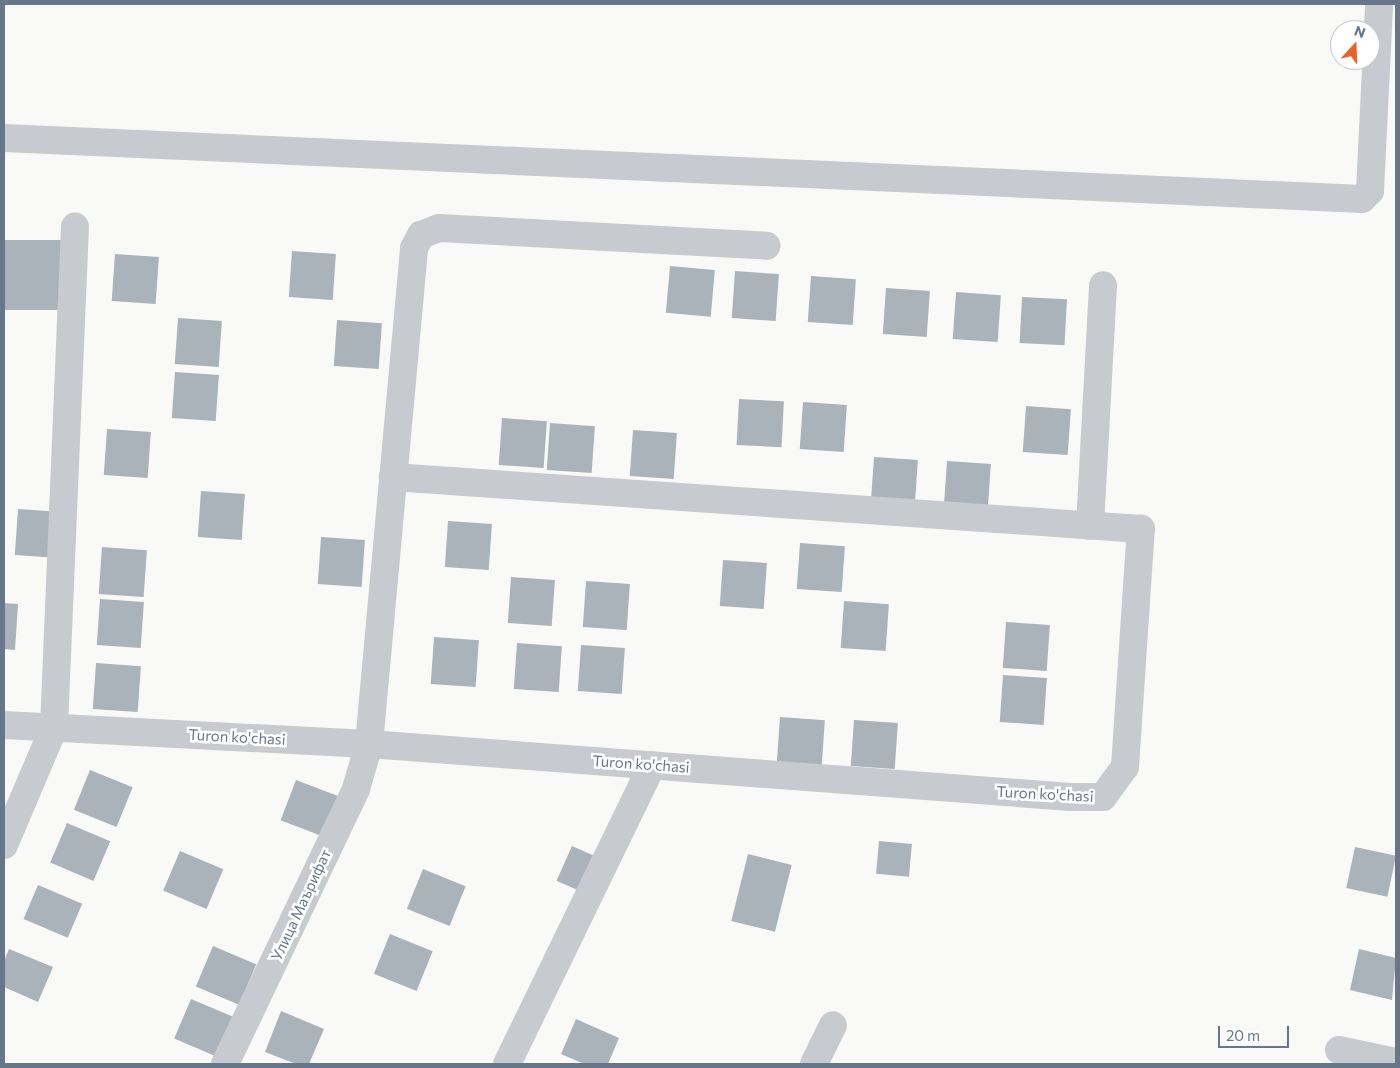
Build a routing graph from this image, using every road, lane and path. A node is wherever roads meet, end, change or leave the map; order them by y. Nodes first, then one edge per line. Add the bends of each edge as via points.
1 (1379, 4) edge
2 (4, 138) edge
3 (75, 226) dead end
4 (768, 246) dead end
5 (1103, 285) dead end
6 (393, 477) junction
7 (1090, 526) junction
8 (4, 725) edge
9 (54, 727) junction
10 (369, 744) junction
11 (652, 765) junction
12 (4, 845) edge
13 (833, 1025) dead end
14 (1339, 1050) dead end
15 (1396, 1062) edge
16 (225, 1064) edge
17 (507, 1064) edge
18 (814, 1064) edge

1 - 2 street via 1370,191 1362,199
3 - 9 street
4 - 6 street, Улица Маърифат via 439,228 421,235 414,248
5 - 7 street
6 - 7 street, Turon ko'chasi
6 - 10 street, Улица Маърифат
7 - 11 street, Turon ko'chasi via 1141,529 1125,767 1103,797
8 - 9 street, Turon ko'chasi
9 - 10 street, Turon ko'chasi
9 - 12 street
10 - 11 street, Turon ko'chasi
10 - 16 street, Улица Маърифат via 356,789
11 - 17 street
13 - 18 street
14 - 15 street

